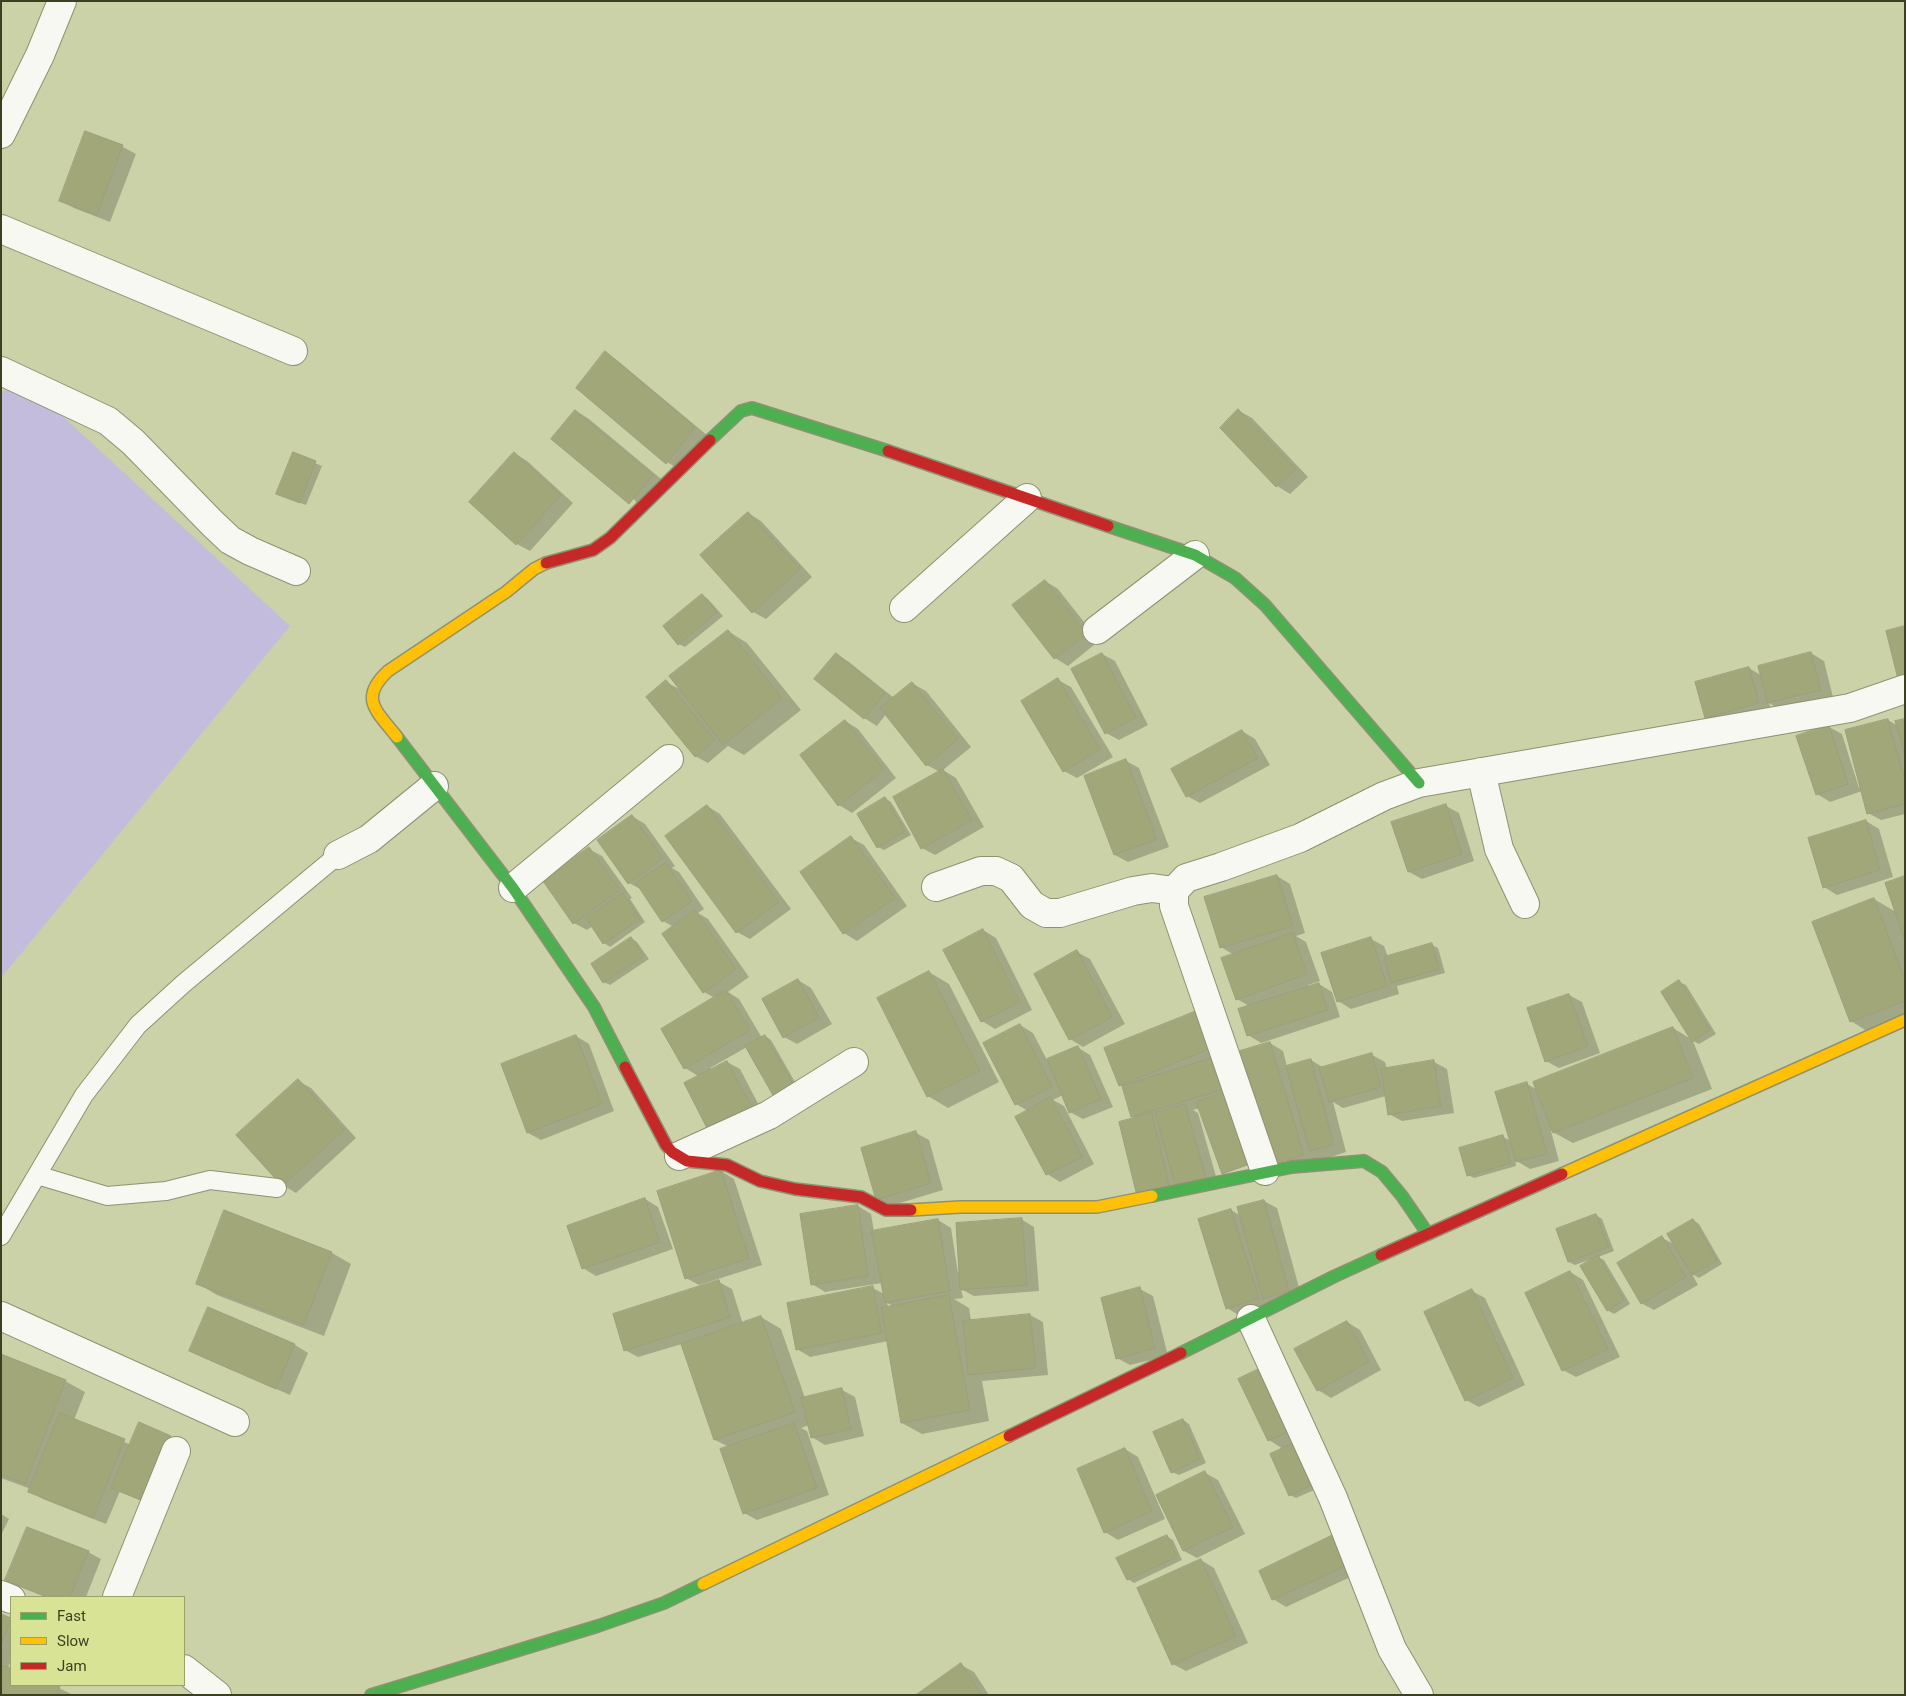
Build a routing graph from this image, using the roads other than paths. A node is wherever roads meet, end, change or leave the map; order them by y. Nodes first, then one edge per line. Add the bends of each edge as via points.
1 (62, 1) edge
2 (1, 134) edge
3 (1, 229) edge
4 (293, 351) dead end
5 (1, 371) edge
6 (1027, 498) junction
7 (1195, 555) junction
8 (296, 571) dead end
9 (904, 608) dead end
10 (1097, 630) dead end
11 (1905, 689) edge
12 (669, 759) dead end
13 (1481, 772) junction
14 (1418, 783) junction
15 (434, 786) junction
16 (338, 855) joint
17 (936, 887) dead end
18 (513, 888) junction
19 (1174, 891) junction
20 (1525, 904) dead end
21 (1905, 1020) edge
22 (854, 1062) dead end
23 (679, 1156) junction
24 (1265, 1171) junction
25 (36, 1175) junction
26 (277, 1188) dead end
27 (1428, 1234) junction
28 (1, 1236) edge
29 (1, 1316) edge
30 (1251, 1319) junction
31 (235, 1422) dead end
32 (176, 1451) dead end
33 (117, 1596) edge
34 (185, 1670) edge
35 (217, 1695) edge
36 (371, 1695) edge
37 (1419, 1695) edge

1 - 2 street via 40,55
3 - 4 street
5 - 8 street via 108,421 230,540
6 - 7 street
6 - 9 street
6 - 15 street via 762,410 741,411 610,538 593,550 553,560 534,569 378,681 371,696 373,706
7 - 10 street
7 - 14 street via 1235,578 1264,604
11 - 13 street via 1850,708
12 - 18 street
13 - 14 street
13 - 20 street via 1499,849
14 - 19 street via 1384,796 1300,838 1186,878
15 - 16 street via 368,839
15 - 18 street
16 - 25 lane via 138,1025 84,1095
17 - 19 street via 980,871 996,871 1011,878 1032,905 1046,913 1060,913 1133,891 1152,888
18 - 23 street via 594,1007 666,1145
19 - 24 street via 1174,906
21 - 27 street
22 - 23 street via 768,1115
23 - 24 street via 687,1161 727,1165 760,1181 795,1189 861,1197 886,1210 1097,1207
24 - 27 street via 1364,1161 1382,1172
25 - 26 lane via 107,1196 166,1191 210,1180
25 - 28 lane
27 - 30 street
29 - 31 street
30 - 36 street via 664,1603
30 - 37 street via 1332,1498 1392,1649
32 - 33 street
34 - 35 street

